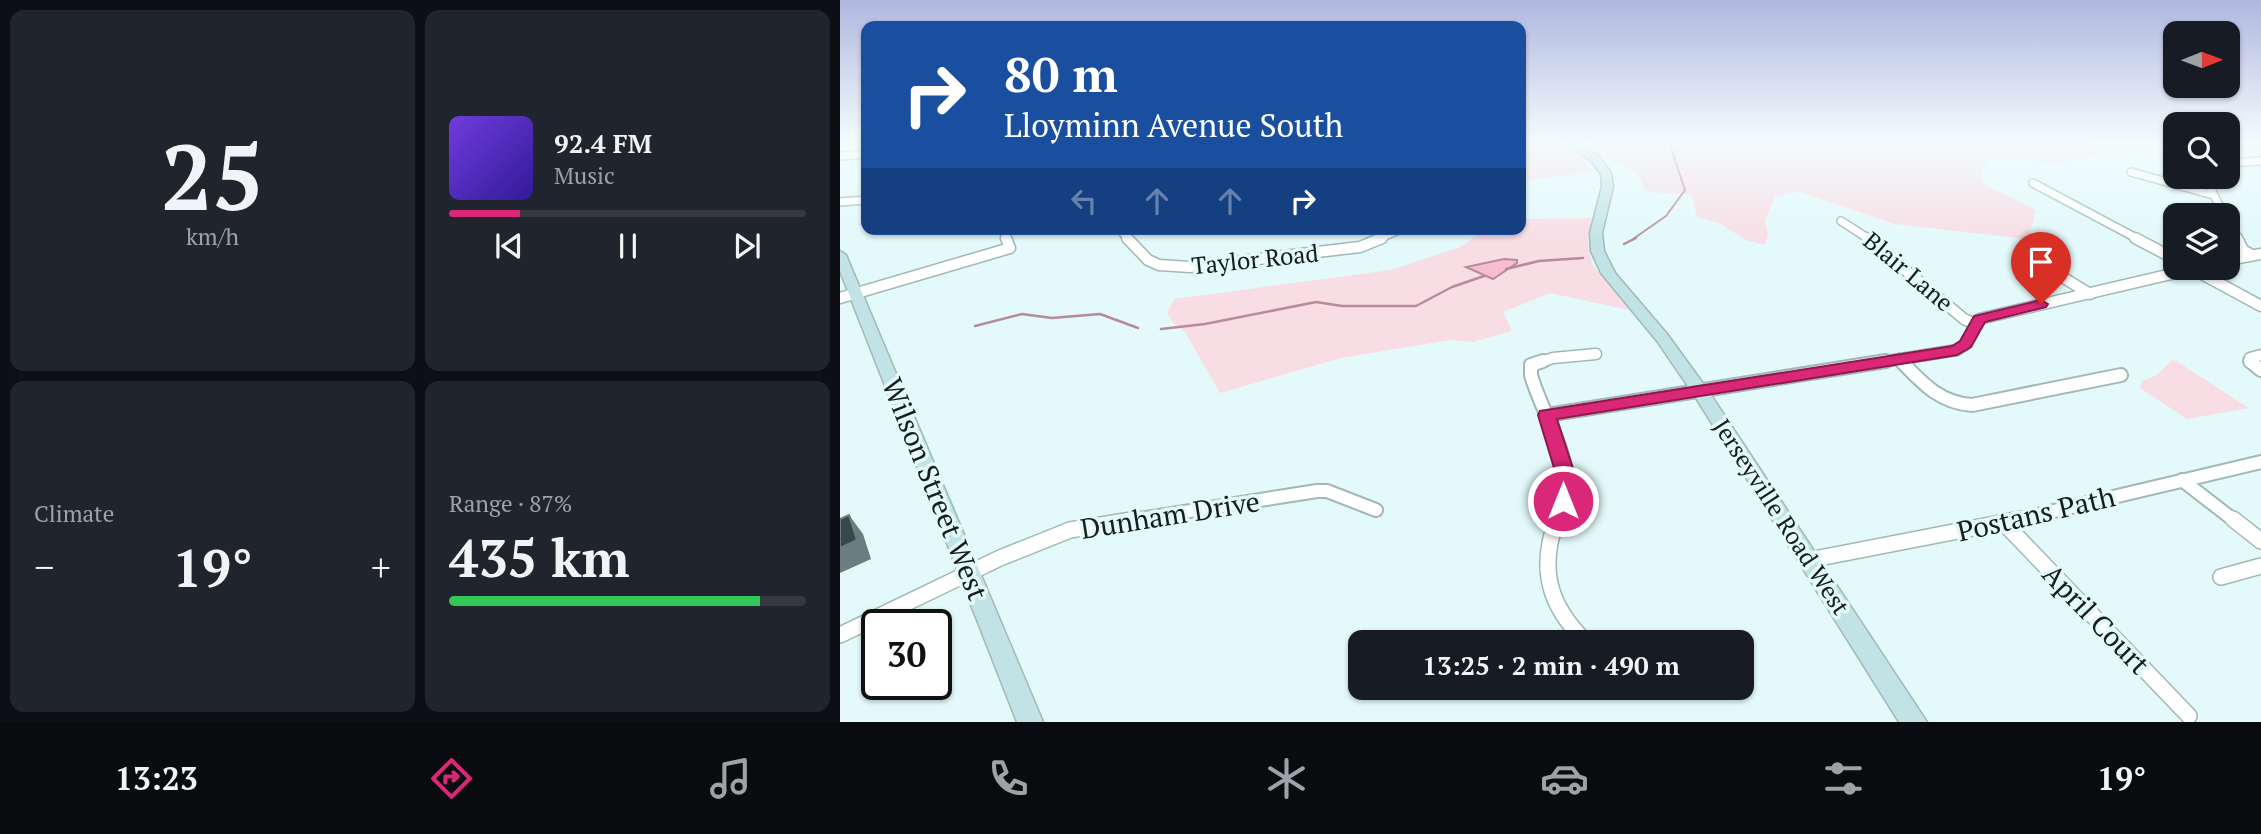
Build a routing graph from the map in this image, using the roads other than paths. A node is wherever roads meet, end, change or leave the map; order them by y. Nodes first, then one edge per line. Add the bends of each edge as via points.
1 (1608, 176) edge
2 (2144, 176) edge
3 (2033, 183) dead end
4 (2210, 189) edge
5 (2213, 195) junction
6 (861, 200) edge
7 (840, 202) edge
8 (2217, 203) edge
9 (1841, 221) dead end
10 (1125, 235) edge
11 (1387, 235) edge
12 (1006, 237) dead end
13 (2240, 244) edge
14 (1010, 248) junction
15 (2163, 253) edge
16 (2250, 254) junction
17 (2261, 254) edge
18 (840, 255) edge
19 (2028, 256) dead end
20 (1017, 257) dead end
21 (2240, 257) edge
22 (2163, 276) edge
23 (2215, 280) edge
24 (2090, 294) junction
25 (847, 296) edge
26 (2261, 306) edge
27 (1975, 324) junction
28 (1596, 354) dead end
29 (2261, 355) edge
30 (1899, 359) junction
31 (2261, 370) edge
32 (2121, 375) dead end
33 (1698, 392) junction
34 (1546, 415) junction
35 (2261, 462) edge
36 (2182, 480) junction
37 (1376, 510) dead end
38 (2004, 523) junction
39 (2261, 541) edge
40 (1809, 560) junction
41 (2261, 566) edge
42 (968, 573) junction
43 (2221, 577) dead end
44 (1575, 630) edge
45 (840, 635) edge
46 (2189, 716) dead end
47 (1030, 722) edge
48 (1914, 722) edge

1 - 33 main road, Jerseyville Road West via 1610,186 1595,228 1600,259
2 - 5 street
3 - 15 street
4 - 5 street
5 - 8 street
6 - 7 street
9 - 27 street, Blair Lane
10 - 11 street, Taylor Road via 1148,260 1190,267 1331,252 1360,247
12 - 14 street
13 - 16 street
14 - 20 street
14 - 25 street
16 - 17 street
16 - 21 street
18 - 25 main road, Wilson Street West
19 - 24 street
22 - 24 street
23 - 26 street
24 - 27 street via 2017,309
25 - 42 main road, Wilson Street West via 880,350
27 - 30 street via 1966,344 1957,350
28 - 34 street via 1531,365 1529,374
29 - 31 street via 2250,363
30 - 32 street via 1931,391 1957,406
30 - 33 street
33 - 34 street
33 - 40 main road, Jerseyville Road West
34 - 44 street via 1567,481 1550,537 1548,579 1555,609
35 - 36 street, Postans Path
36 - 38 street, Postans Path
36 - 39 street
37 - 42 street, Dunham Drive via 1327,491 1227,504 1070,530
38 - 40 street, Postans Path
38 - 46 street, April Court
40 - 48 main road, Jerseyville Road West
41 - 43 street
42 - 45 street, Dunham Drive
42 - 47 main road, Wilson Street West

